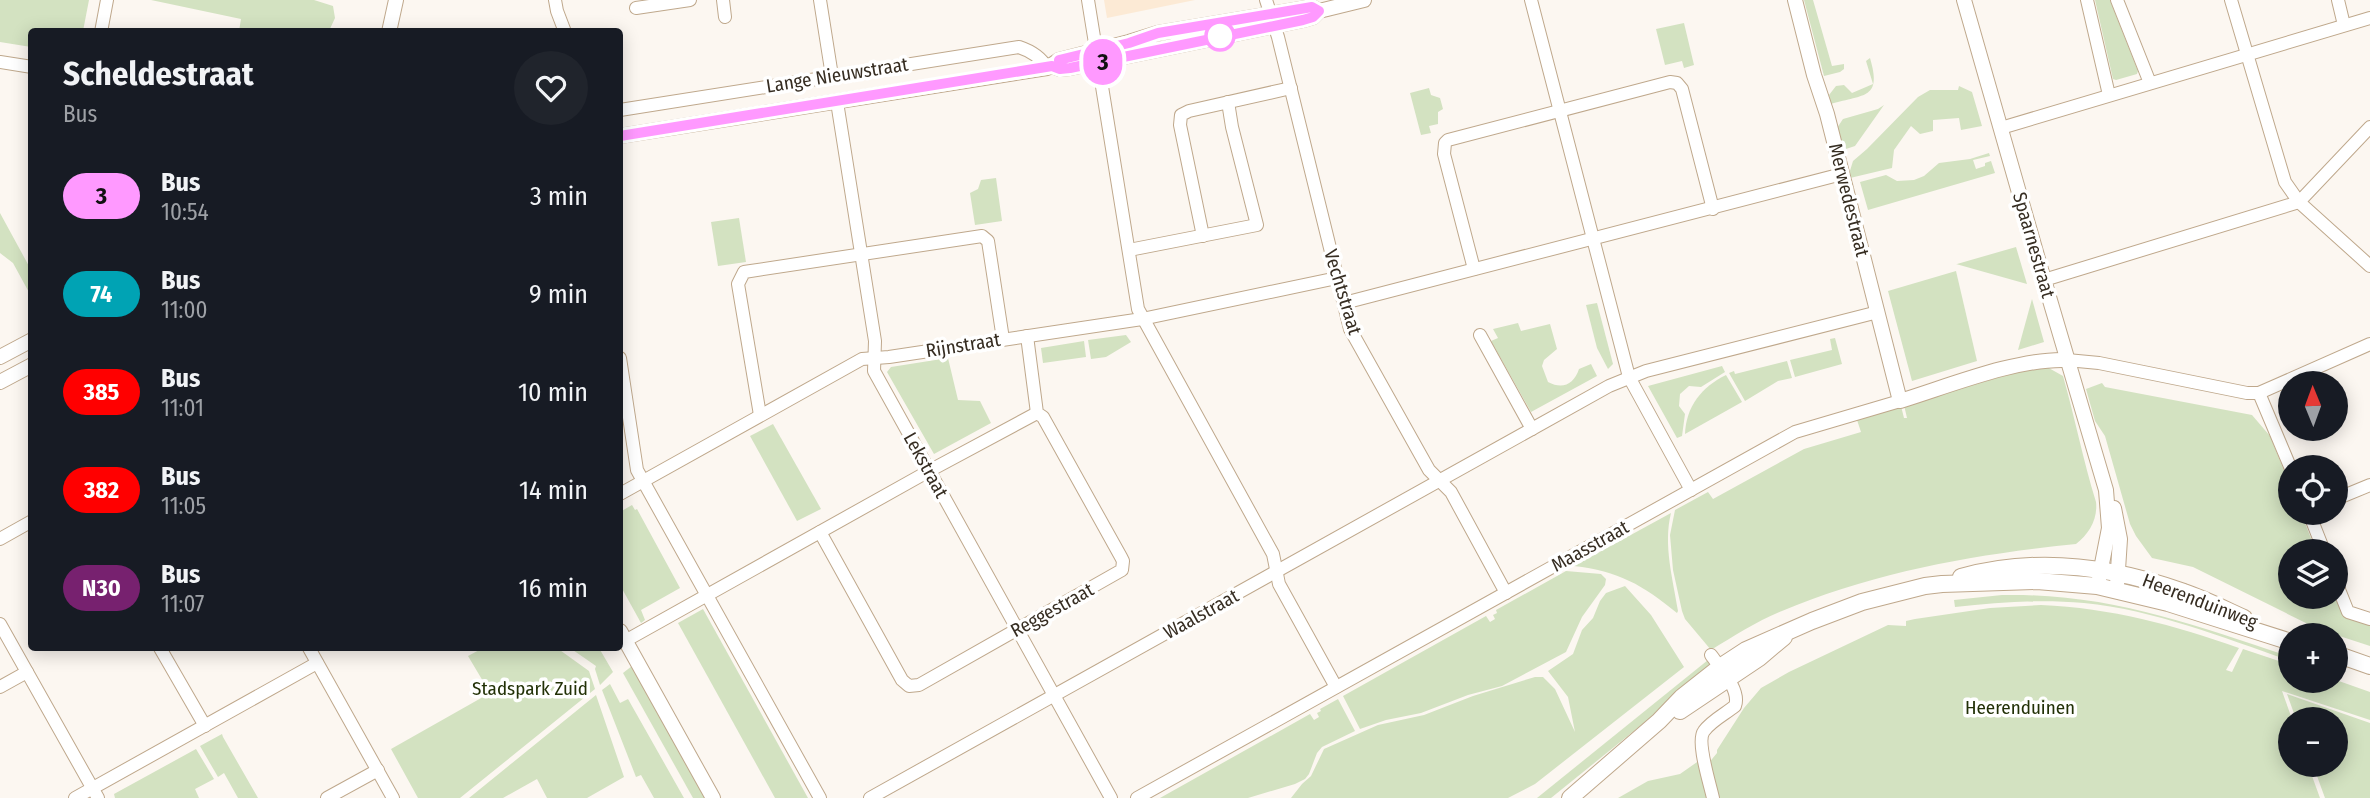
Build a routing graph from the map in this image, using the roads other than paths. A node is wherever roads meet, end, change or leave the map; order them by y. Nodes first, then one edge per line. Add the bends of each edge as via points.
1 (107, 0) edge
2 (396, 0) edge
3 (555, 0) edge
4 (690, 0) edge
5 (723, 0) edge
6 (820, 0) edge
7 (1088, 0) edge
8 (1364, 0) edge
9 (1531, 0) edge
10 (1796, 0) edge
11 (1964, 0) edge
12 (2087, 0) edge
13 (2117, 0) edge
14 (2231, 0) edge
15 (2338, 0) edge
16 (1323, 7) edge
17 (635, 8) dead end
18 (1270, 13) edge
19 (725, 17) dead end
20 (2370, 18) edge
21 (2344, 25) junction
22 (102, 28) edge
23 (390, 28) edge
24 (563, 28) edge
25 (2247, 54) junction
26 (1098, 57) junction
27 (0, 62) edge
28 (28, 66) edge
29 (1049, 67) junction
30 (832, 76) junction
31 (2150, 83) junction
32 (1291, 88) junction
33 (2109, 95) junction
34 (837, 102) junction
35 (1228, 103) junction
36 (623, 110) edge
37 (1559, 112) junction
38 (2370, 127) edge
39 (2001, 128) junction
40 (623, 136) edge
41 (1842, 174) junction
42 (2299, 202) junction
43 (1713, 209) junction
44 (1203, 236) junction
45 (1593, 240) junction
46 (1129, 250) junction
47 (861, 254) junction
48 (2370, 266) edge
49 (1474, 269) junction
50 (1337, 278) junction
51 (2044, 280) junction
52 (1344, 303) junction
53 (1878, 312) junction
54 (1142, 319) junction
55 (1027, 335) junction
56 (1480, 335) dead end
57 (1003, 339) junction
58 (28, 342) edge
59 (2370, 344) edge
60 (0, 357) edge
61 (874, 358) junction
62 (2067, 360) junction
63 (28, 367) edge
64 (1629, 377) junction
65 (623, 378) edge
66 (0, 382) edge
67 (2259, 393) junction
68 (1900, 401) junction
69 (1037, 413) junction
70 (760, 415) junction
71 (1532, 429) junction
72 (2285, 455) edge
73 (929, 471) junction
74 (643, 481) junction
75 (1440, 481) junction
76 (2370, 485) edge
77 (1691, 490) junction
78 (2106, 490) junction
79 (623, 492) edge
80 (2348, 494) edge
81 (28, 523) edge
82 (820, 532) junction
83 (0, 539) edge
84 (2100, 570) junction
85 (1278, 571) junction
86 (2119, 573) junction
87 (1942, 584) junction
88 (2097, 586) junction
89 (2116, 590) junction
90 (1506, 593) junction
91 (707, 594) junction
92 (2347, 609) edge
93 (2370, 619) edge
94 (0, 624) edge
95 (1017, 629) junction
96 (2278, 630) edge
97 (623, 636) edge
98 (623, 638) edge
99 (2278, 638) edge
100 (162, 651) edge
101 (311, 651) edge
102 (2348, 658) edge
103 (317, 663) junction
104 (2370, 666) edge
105 (1719, 667) junction
106 (27, 672) junction
107 (0, 687) edge
108 (1336, 687) junction
109 (1054, 696) junction
110 (205, 726) junction
111 (378, 770) junction
112 (95, 793) edge
113 (75, 798) edge
114 (327, 798) edge
115 (393, 798) edge
116 (713, 798) edge
117 (820, 798) edge
118 (870, 798) edge
119 (1111, 798) edge
120 (1138, 798) edge
121 (1570, 798) edge
122 (1713, 798) edge

1 - 22 street
2 - 23 street
3 - 24 street
4 - 17 street
5 - 19 street
6 - 30 street
7 - 26 street
8 - 16 street, Lange Nieuwstraat
9 - 37 street
10 - 41 street, Merwedestraat
11 - 39 street, Spaarnestraat
12 - 33 street
13 - 31 street
14 - 25 street
15 - 21 street
16 - 18 street, Lange Nieuwstraat via 1313,17
18 - 26 street, Lange Nieuwstraat
18 - 32 street, Vechtstraat
20 - 21 street
21 - 25 street
25 - 31 street
25 - 42 street via 2285,181
26 - 29 street, Lange Nieuwstraat via 1060,69
26 - 46 street
27 - 28 street
29 - 30 street, Lange Nieuwstraat via 1020,47
29 - 34 street, Lange Nieuwstraat
30 - 36 street, Lange Nieuwstraat
31 - 33 street
32 - 35 street
32 - 50 street, Vechtstraat
33 - 39 street
34 - 40 street, Lange Nieuwstraat
34 - 47 street, Lekstraat
35 - 44 street via 1185,112 1180,120
35 - 44 street via 1257,225
37 - 43 street via 1677,83
37 - 45 street
37 - 49 street via 1445,143
38 - 42 street
39 - 51 street, Spaarnestraat
41 - 43 street
41 - 53 street, Merwedestraat
42 - 48 street
42 - 51 street
43 - 45 street
44 - 46 street
45 - 49 street
45 - 64 street
46 - 54 street
47 - 57 street via 982,236 988,241
47 - 61 street, Lekstraat
47 - 70 street via 741,275 738,284
49 - 52 street
50 - 52 street, Vechtstraat
50 - 54 street, Rijnstraat
51 - 62 street, Spaarnestraat
52 - 75 street, Vechtstraat via 1350,329 1429,470
53 - 64 street, Waalstraat
53 - 68 street, Merwedestraat
54 - 55 street, Rijnstraat
54 - 85 street via 1273,554
55 - 57 street, Rijnstraat
55 - 69 street, Reggestraat
56 - 71 street
57 - 61 street, Rijnstraat
58 - 60 street
59 - 67 street
61 - 70 street, Rijnstraat via 862,359
61 - 73 street, Lekstraat via 874,371
62 - 67 street
62 - 68 street, Maasstraat via 2018,366
62 - 78 street, Spaarnestraat
63 - 66 street
64 - 71 street, Waalstraat
64 - 77 street
65 - 74 street via 637,470
67 - 72 street
68 - 77 street, Maasstraat via 1795,432
69 - 73 street
69 - 95 street, Reggestraat via 1124,566 1118,574
70 - 74 street, Rijnstraat
71 - 75 street, Waalstraat
73 - 82 street
73 - 95 street, Lekstraat
74 - 79 street, Rijnstraat
74 - 91 street
75 - 85 street, Waalstraat
75 - 90 street, Vechtstraat via 1451,492
76 - 80 street
77 - 90 street, Maasstraat
78 - 84 street, Spaarnestraat via 2109,528
78 - 86 street, Spaarnestraat via 2120,528
81 - 83 street
82 - 91 street
82 - 95 street, Reggestraat via 909,686 919,685
84 - 86 main road, Heerenduinweg
84 - 87 main road, Heerenduinweg via 2021,566
84 - 88 street, Spaarnestraat
85 - 108 street via 1279,584
85 - 109 street, Waalstraat
86 - 89 street, Spaarnestraat
86 - 96 main road, Heerenduinweg via 2185,592
87 - 88 main road, Heerenduinweg via 2037,581
87 - 105 main road, Heerenduinweg via 1862,602 1789,632 1777,645
88 - 89 main road, Heerenduinweg
89 - 99 main road, Heerenduinweg
90 - 108 street, Maasstraat
91 - 97 street
91 - 117 street
92 - 93 street
94 - 106 street
95 - 109 street, Lekstraat
98 - 116 street
100 - 110 street
101 - 103 street
102 - 104 main road
103 - 110 street
103 - 111 street
105 - 121 main road, Heerenduinweg via 1676,713 1659,721
105 - 122 street via 1737,702 1706,728 1700,740
106 - 107 street
106 - 112 street
108 - 120 street, Maasstraat
109 - 118 street, Waalstraat
109 - 119 street, Lekstraat
110 - 112 street
111 - 114 street
111 - 115 street
112 - 113 street

